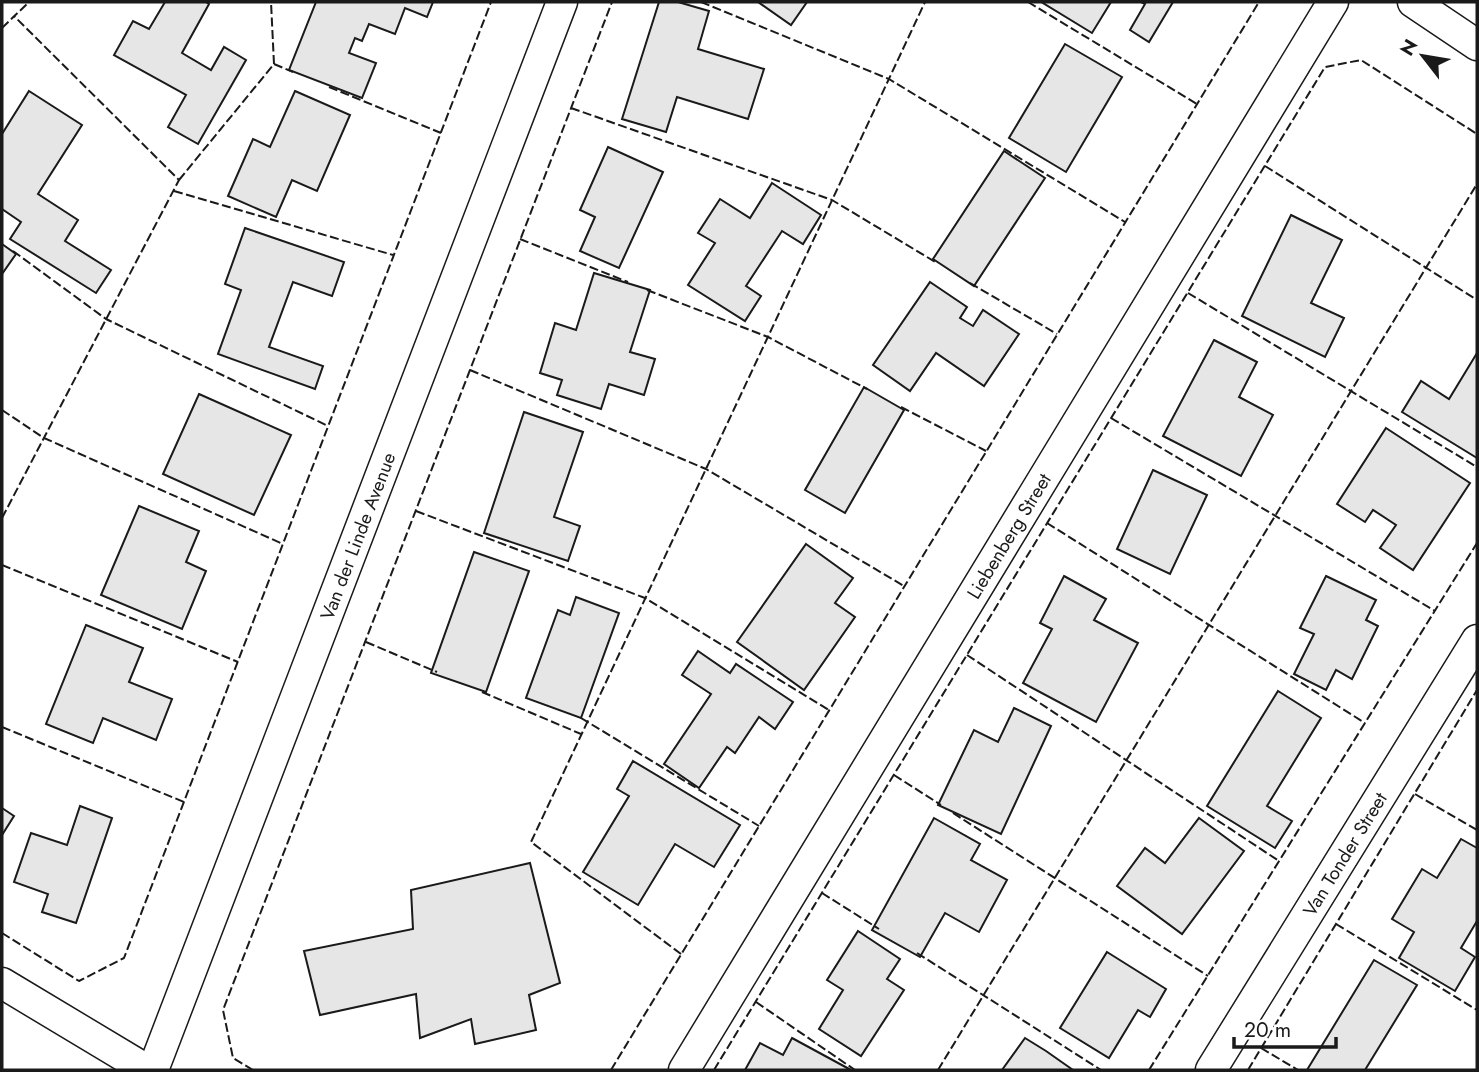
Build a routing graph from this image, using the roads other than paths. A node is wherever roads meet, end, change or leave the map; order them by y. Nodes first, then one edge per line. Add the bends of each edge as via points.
1 (562, 2) edge
2 (1333, 2) edge
3 (1413, 2) edge
4 (1477, 45) edge
5 (1477, 640) edge
6 (2, 983) edge
7 (147, 1070) edge
8 (153, 1070) edge
9 (684, 1070) edge
10 (1211, 1070) edge

1 - 8 street, Van der Linde Avenue
2 - 9 street, Liebenberg Street
3 - 4 street
5 - 10 street, Van Tonder Street
6 - 7 street

